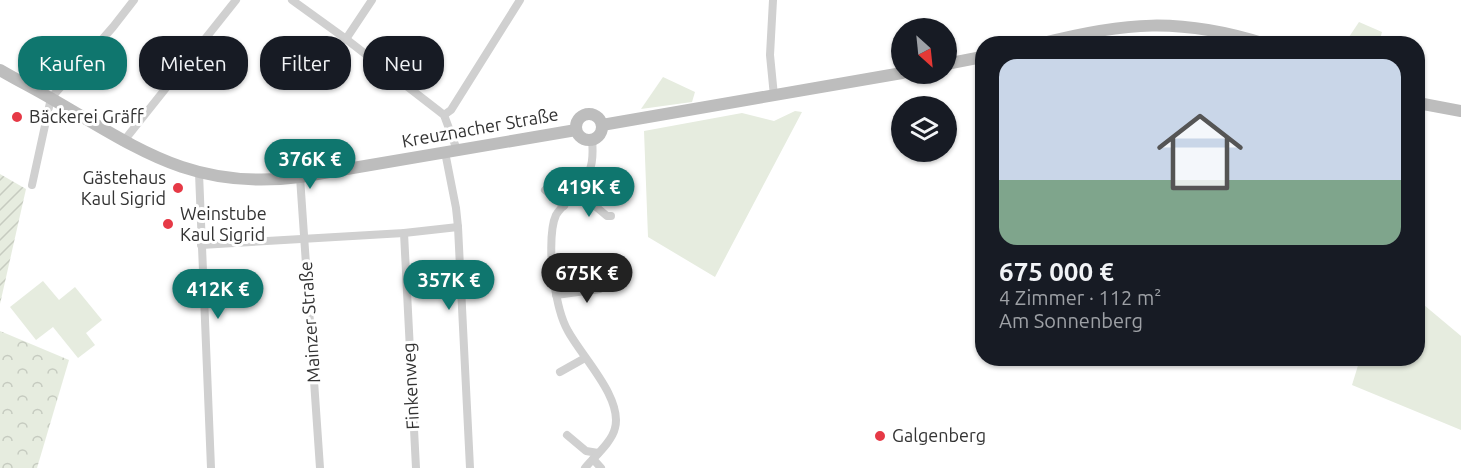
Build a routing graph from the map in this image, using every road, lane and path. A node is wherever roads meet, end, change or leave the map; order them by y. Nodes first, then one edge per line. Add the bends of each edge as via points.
1 (134, 0) edge
2 (236, 0) edge
3 (292, 0) edge
4 (372, 0) edge
5 (520, 0) edge
6 (774, 0) edge
7 (342, 36) edge
8 (348, 36) edge
9 (1072, 36) edge
10 (1236, 36) edge
11 (351, 43) edge
12 (975, 58) edge
13 (957, 62) edge
14 (0, 70) edge
15 (891, 75) edge
16 (774, 96) junction
17 (51, 98) junction
18 (1425, 104) edge
19 (1461, 111) edge
20 (444, 115) junction
21 (602, 125) junction
22 (576, 130) junction
23 (592, 140) junction
24 (123, 142) junction
25 (451, 151) junction
26 (199, 173) junction
27 (300, 177) junction
28 (32, 185) dead end
29 (545, 190) dead end
30 (576, 190) junction
31 (564, 206) junction
32 (611, 216) dead end
33 (458, 227) junction
34 (404, 232) junction
35 (304, 239) junction
36 (201, 245) junction
37 (606, 284) dead end
38 (556, 295) junction
39 (585, 358) junction
40 (560, 372) dead end
41 (567, 435) dead end
42 (595, 456) junction
43 (211, 468) edge
44 (320, 468) edge
45 (416, 468) edge
46 (470, 468) edge
47 (585, 468) edge
48 (601, 468) edge

1 - 17 street
2 - 24 street
3 - 7 street
4 - 8 street
5 - 20 street via 451,110
6 - 16 street via 770,68
9 - 10 main road via 1154,25 1207,28
11 - 20 street
12 - 13 main road
14 - 17 main road, Kreuznacher Straße
15 - 16 main road
16 - 21 main road
17 - 24 main road, Kreuznacher Straße
17 - 28 street
18 - 19 main road
20 - 25 street
21 - 22 main road via 595,115 585,115 578,120
21 - 23 main road via 601,134
22 - 23 main road via 583,139
22 - 25 main road, Kreuznacher Straße
23 - 30 street via 591,169
24 - 26 main road, Kreuznacher Straße
25 - 27 main road, Kreuznacher Straße
25 - 33 street
26 - 27 main road, Kreuznacher Straße via 246,180
26 - 36 street
27 - 35 street, Mainzer Straße
29 - 31 street
30 - 31 street
30 - 32 street
31 - 38 street via 556,214 552,235
33 - 34 street
33 - 46 street
34 - 35 street
34 - 45 street, Finkenweg
35 - 36 street
35 - 44 street, Mainzer Straße
36 - 43 street
37 - 38 street via 600,289
38 - 39 street via 567,330
39 - 40 street
39 - 42 street via 607,390 617,417 615,430
41 - 42 street
42 - 47 street
42 - 48 street

